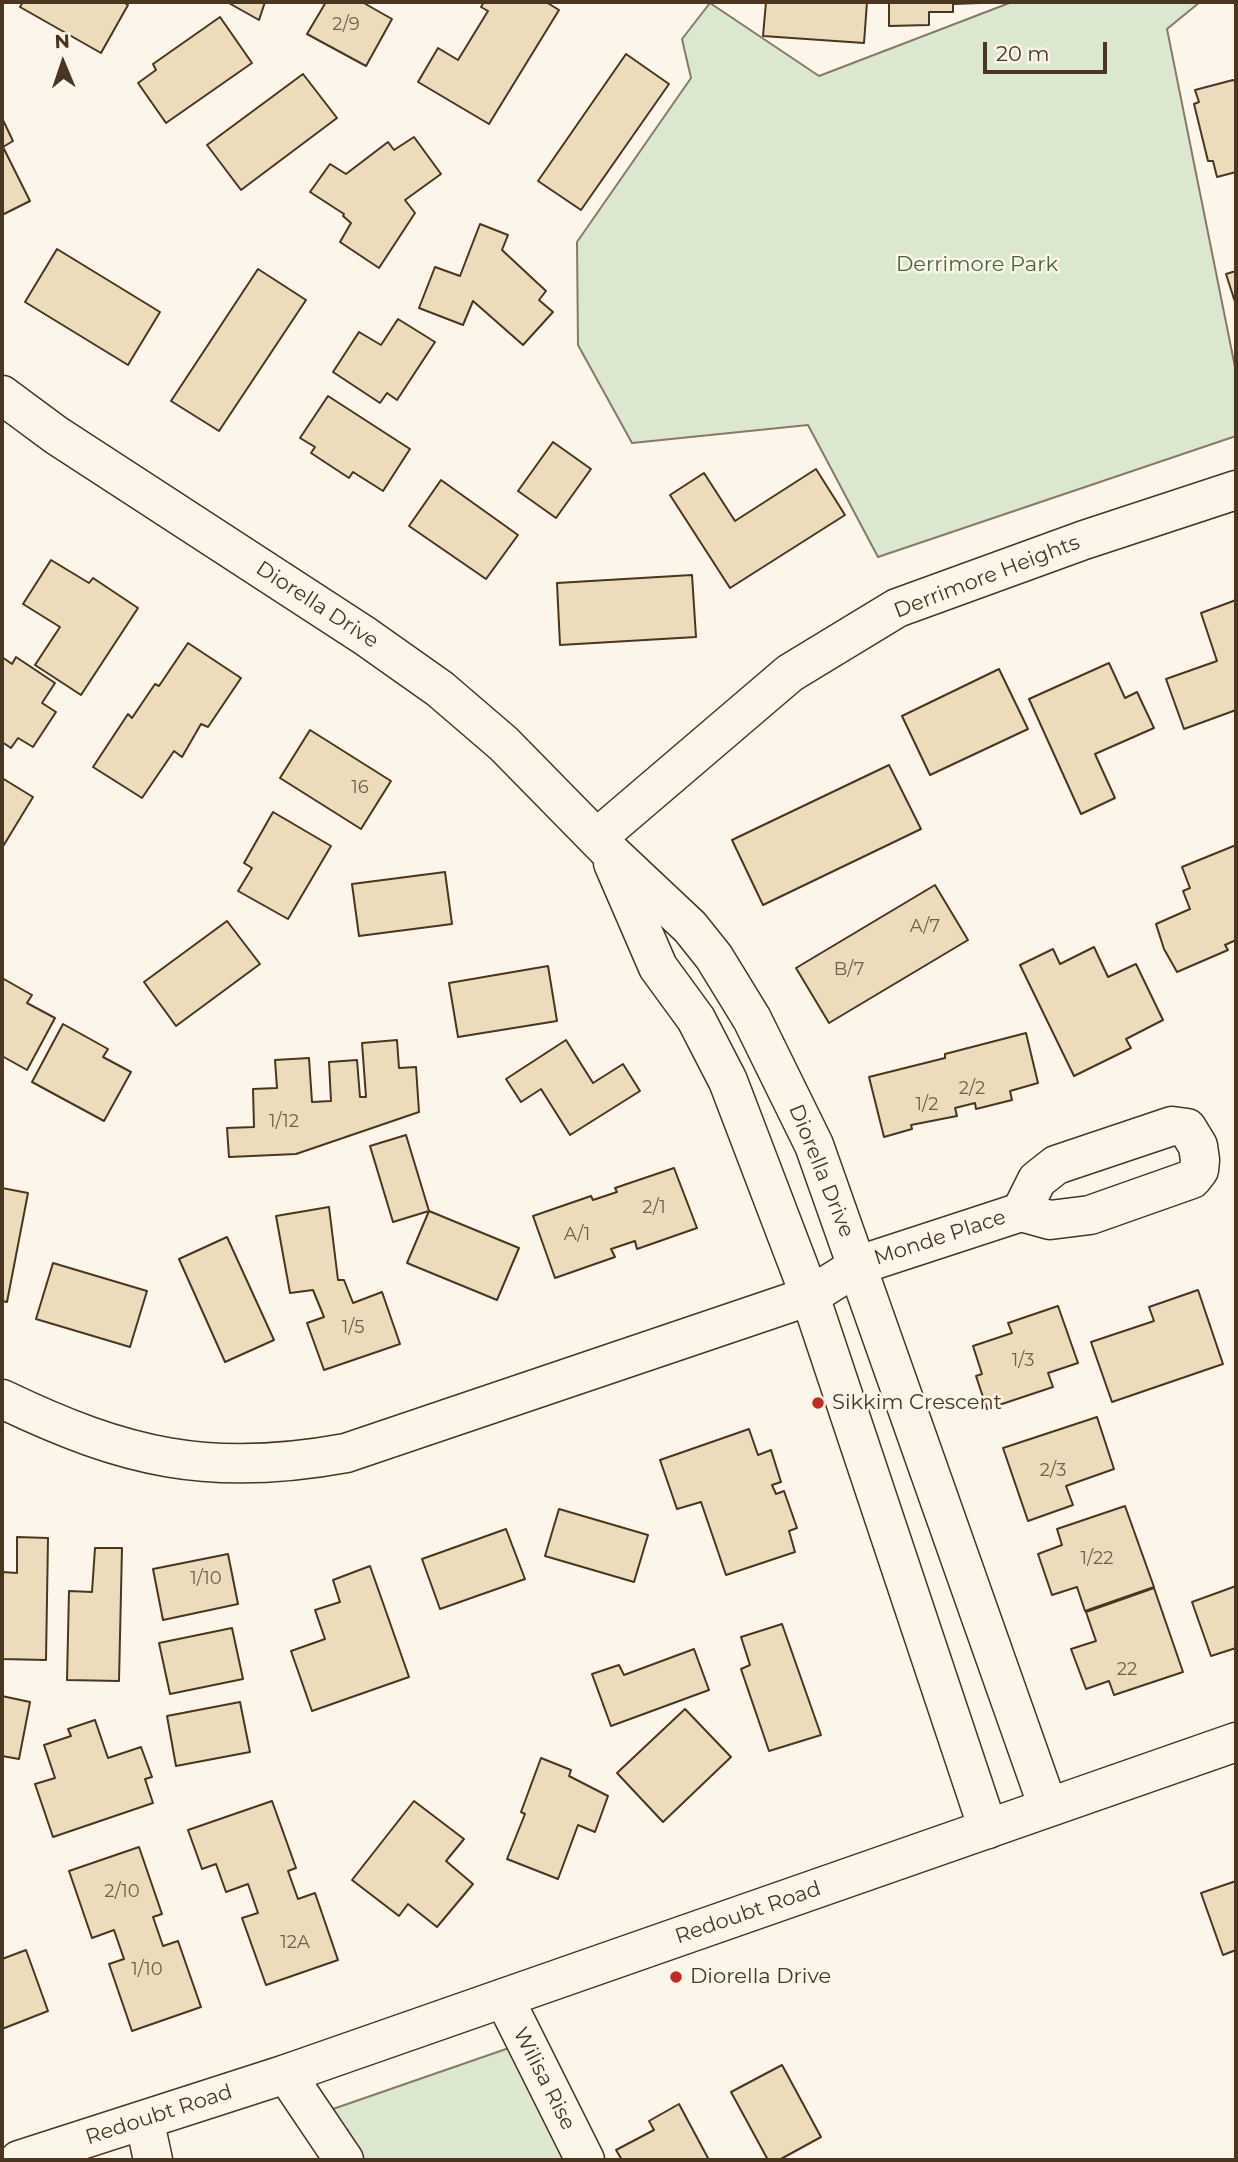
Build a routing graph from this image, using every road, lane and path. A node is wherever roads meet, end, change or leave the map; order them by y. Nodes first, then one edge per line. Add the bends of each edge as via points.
1 (2, 395) edge
2 (1236, 490) edge
3 (602, 843) junction
4 (749, 1013) junction
5 (706, 1039) junction
6 (1021, 1212) dead end
7 (859, 1265) junction
8 (810, 1296) junction
9 (2, 1399) edge
10 (955, 1540) junction
11 (898, 1560) junction
12 (1236, 1742) edge
13 (1048, 1807) junction
14 (988, 1829) junction
15 (504, 1998) junction
16 (273, 2078) junction
17 (150, 2146) edge
18 (19, 2160) edge
19 (89, 2160) edge
20 (344, 2160) edge
21 (585, 2160) edge

1 - 3 street, Diorella Drive via 440,689 504,744
2 - 3 street, Derrimore Heights via 897,608 790,673
3 - 4 street, Diorella Drive via 690,927
3 - 5 street, Diorella Drive via 658,967
4 - 5 street
4 - 7 street, Diorella Drive via 814,1145
5 - 8 street, Diorella Drive via 728,1081
6 - 7 street, Monde Place
7 - 8 street
7 - 10 street, Diorella Drive
8 - 9 street via 395,1438 293,1463 231,1465 171,1459 108,1445
8 - 11 street, Diorella Drive
10 - 11 street
10 - 13 street, Diorella Drive
11 - 14 street, Diorella Drive
12 - 13 street, Redoubt Road
13 - 14 street, Redoubt Road
14 - 15 street, Redoubt Road
15 - 16 street, Redoubt Road
15 - 21 street, Wilisa Rise
16 - 17 street, Redoubt Road
16 - 18 street, Redoubt Road
16 - 20 street
17 - 19 street, Redoubt Road

